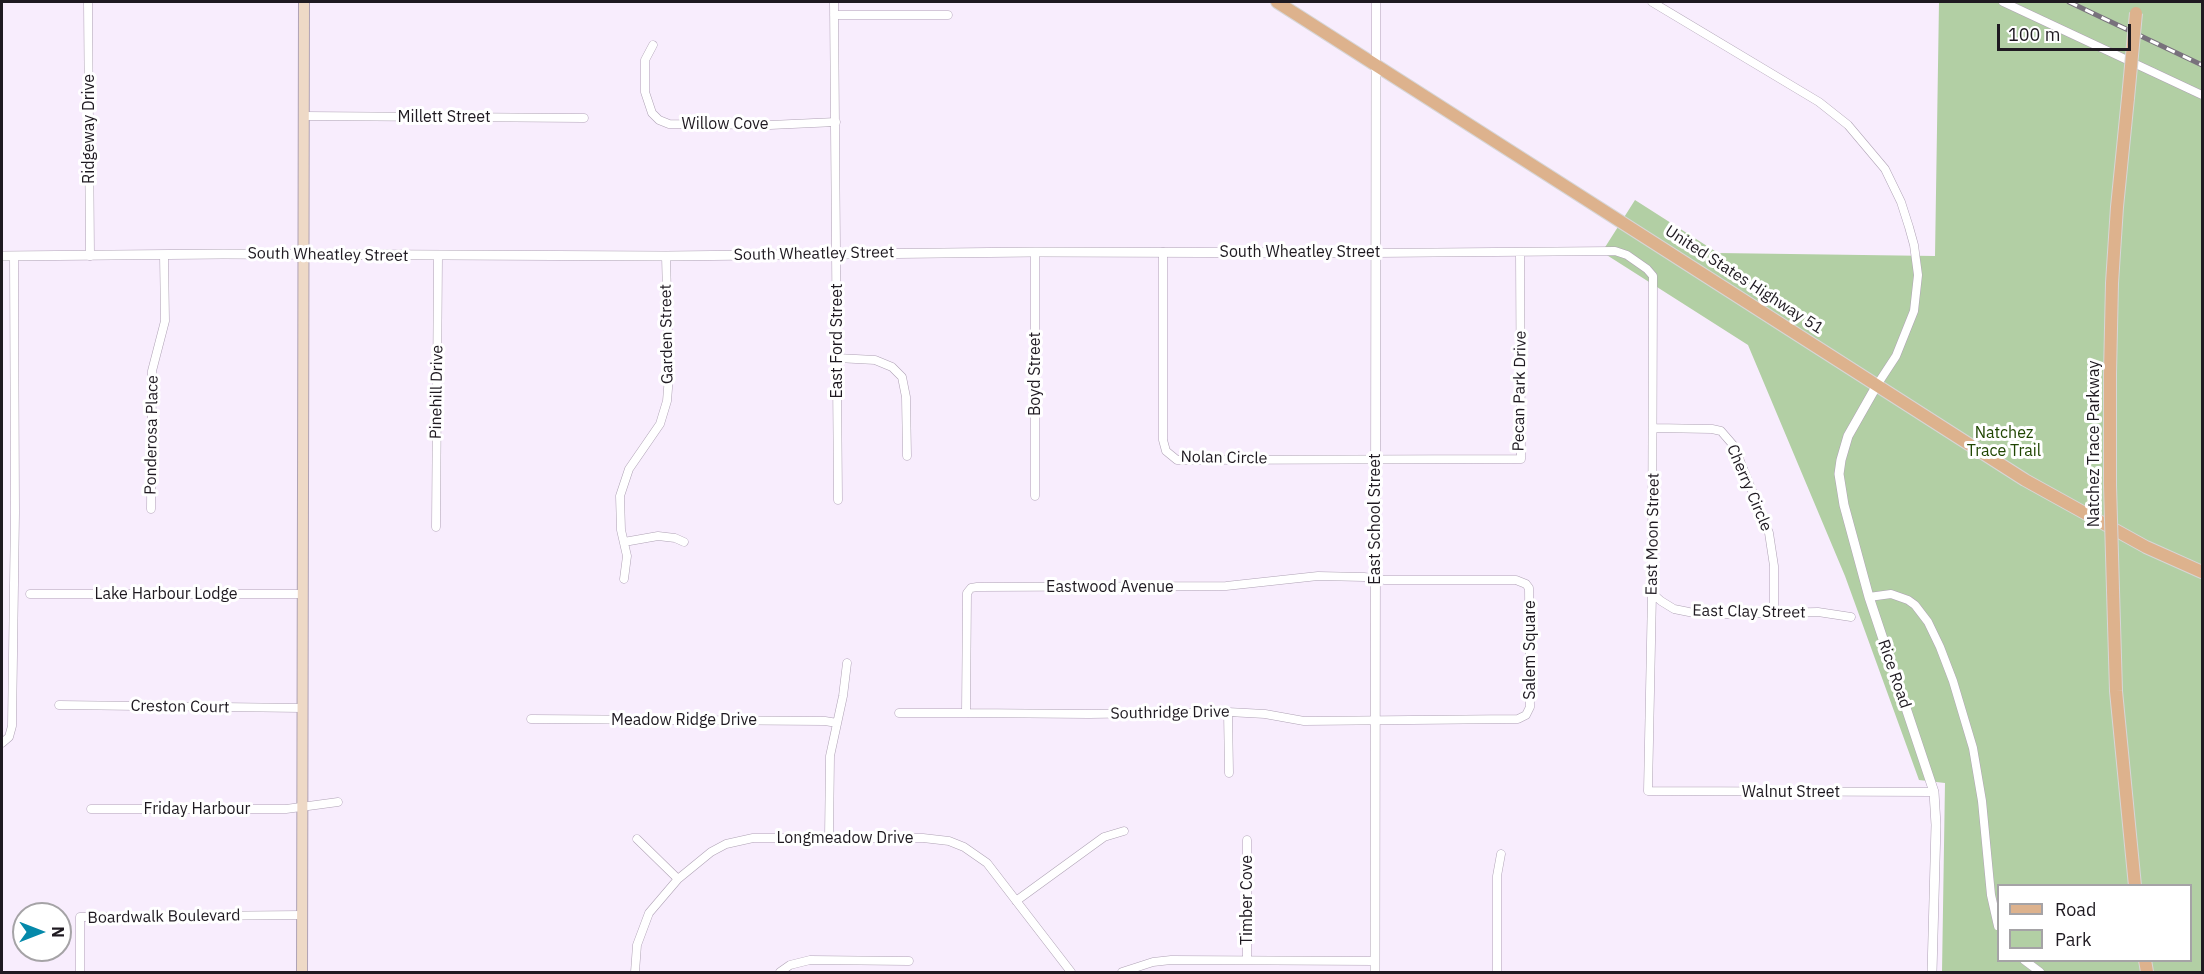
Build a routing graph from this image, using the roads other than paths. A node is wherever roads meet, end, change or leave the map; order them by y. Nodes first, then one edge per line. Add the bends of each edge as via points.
1 (88, 2) edge
2 (304, 2) edge
3 (834, 2) edge
4 (1277, 2) edge
5 (1376, 2) edge
6 (1652, 2) edge
7 (2003, 2) edge
8 (2137, 7) edge
9 (834, 15) junction
10 (948, 15) dead end
11 (653, 45) dead end
12 (1376, 65) junction
13 (2202, 95) edge
14 (304, 116) junction
15 (584, 118) dead end
16 (836, 122) junction
17 (1035, 252) junction
18 (1163, 252) junction
19 (1520, 252) junction
20 (837, 253) junction
21 (1375, 253) junction
22 (304, 254) junction
23 (164, 255) junction
24 (2, 256) edge
25 (14, 256) junction
26 (90, 256) junction
27 (438, 256) junction
28 (666, 256) junction
29 (1653, 276) joint
30 (837, 358) junction
31 (1877, 385) junction
32 (1654, 428) junction
33 (907, 456) dead end
34 (1375, 459) junction
35 (1035, 496) dead end
36 (838, 500) dead end
37 (151, 509) dead end
38 (436, 527) dead end
39 (624, 542) junction
40 (684, 542) dead end
41 (2202, 572) edge
42 (624, 579) dead end
43 (1375, 579) junction
44 (1652, 593) junction
45 (30, 594) dead end
46 (302, 594) junction
47 (1869, 597) junction
48 (1774, 614) junction
49 (1851, 617) dead end
50 (847, 663) dead end
51 (59, 705) dead end
52 (302, 708) junction
53 (1228, 712) junction
54 (899, 713) dead end
55 (966, 713) junction
56 (531, 719) dead end
57 (1374, 720) junction
58 (837, 723) junction
59 (2, 743) edge
60 (1229, 773) dead end
61 (1648, 791) joint
62 (1934, 792) junction
63 (338, 802) dead end
64 (302, 807) junction
65 (92, 809) dead end
66 (1125, 831) dead end
67 (829, 838) junction
68 (637, 839) dead end
69 (1247, 840) dead end
70 (1501, 854) dead end
71 (678, 879) junction
72 (2135, 884) edge
73 (1016, 901) junction
74 (302, 915) junction
75 (1997, 922) edge
76 (1247, 959) junction
77 (909, 961) dead end
78 (1375, 961) junction
79 (2027, 962) edge
80 (80, 972) edge
81 (302, 972) edge
82 (635, 972) edge
83 (780, 972) edge
84 (1071, 972) edge
85 (1122, 972) edge
86 (1375, 972) edge
87 (1497, 972) edge
88 (1932, 972) edge
89 (2040, 972) edge

1 - 26 street, Ridgeway Drive
2 - 14 main road
3 - 9 street, East Ford Street
4 - 12 main road, United States Highway 51
5 - 12 street
6 - 31 street via 1819,102 1848,125 1885,169 1909,227 1918,275 1914,311 1896,356
7 - 13 street
8 - 72 main road, Natchez Trace Parkway, bridge via 2117,207 2110,374 2116,691
9 - 10 street
9 - 16 street, East Ford Street
11 - 16 street, Willow Cove via 645,60 645,92 652,113 659,120 669,124
12 - 21 street, East School Street
12 - 31 main road, United States Highway 51
14 - 15 street, Millett Street
14 - 22 main road
16 - 20 street, East Ford Street
17 - 18 street, South Wheatley Street
17 - 20 street, South Wheatley Street
17 - 35 street, Boyd Street
18 - 21 street, South Wheatley Street
18 - 34 street, Nolan Circle via 1166,452 1177,460
19 - 21 street, South Wheatley Street
19 - 29 street, South Wheatley Street via 1615,251 1627,255
19 - 34 street, Pecan Park Drive via 1521,459
20 - 28 street, South Wheatley Street
20 - 30 street, East Ford Street
21 - 34 street, East School Street
22 - 23 street, South Wheatley Street
22 - 27 street, South Wheatley Street
22 - 46 main road
23 - 26 street, South Wheatley Street
23 - 37 street, Ponderosa Place via 165,321 152,371
24 - 25 street, South Wheatley Street
25 - 26 street, South Wheatley Street
25 - 59 street via 12,714 9,737
27 - 28 street, South Wheatley Street
27 - 38 street, Pinehill Drive
28 - 39 street, Garden Street via 667,401 660,424 629,470 620,496
29 - 32 street, East Moon Street
30 - 33 street via 874,360 892,367 902,377
30 - 36 street, East Ford Street
31 - 41 main road, United States Highway 51 via 2025,480 2146,547
31 - 47 street, Rice Road via 1848,436 1839,474
32 - 44 street, East Moon Street
32 - 48 street, Cherry Circle via 1721,431 1734,446 1769,533
34 - 43 street, East School Street
39 - 40 street via 658,536
39 - 42 street, Garden Street
43 - 55 street, Eastwood Avenue via 1318,576 1226,586 977,586 967,593
43 - 57 street, East School Street
43 - 57 street, Salem Square via 1516,580 1526,584 1530,707 1518,719
44 - 48 street, East Clay Street via 1674,609 1689,612
44 - 61 street, East Moon Street
45 - 46 street, Lake Harbour Lodge
46 - 52 main road
47 - 62 street, Rice Road
47 - 75 street via 1891,594 1915,605 1940,647 1973,748
48 - 49 street, East Clay Street via 1818,612
50 - 58 street
51 - 52 street, Creston Court
52 - 64 main road
53 - 55 street, Southridge Drive
53 - 57 street, Southridge Drive via 1304,721
53 - 60 street
54 - 55 street
56 - 58 street, Meadow Ridge Drive
57 - 78 street, East School Street
58 - 67 street via 830,764
61 - 62 street, Walnut Street
62 - 88 street, Rice Road
63 - 64 street, Friday Harbour
64 - 65 street, Friday Harbour
64 - 74 main road
66 - 73 street via 1104,837
67 - 71 street, Longmeadow Drive via 740,840 711,852
67 - 73 street, Longmeadow Drive via 949,841 976,853
68 - 71 street
69 - 76 street, Timber Cove
70 - 87 street via 1497,876
71 - 82 street, Longmeadow Drive via 649,913 637,945
73 - 84 street, Longmeadow Drive
74 - 80 street, Boardwalk Boulevard via 80,917
74 - 81 main road
76 - 78 street
76 - 85 street via 1171,960
77 - 83 street via 810,960
78 - 86 street, East School Street
79 - 89 street

